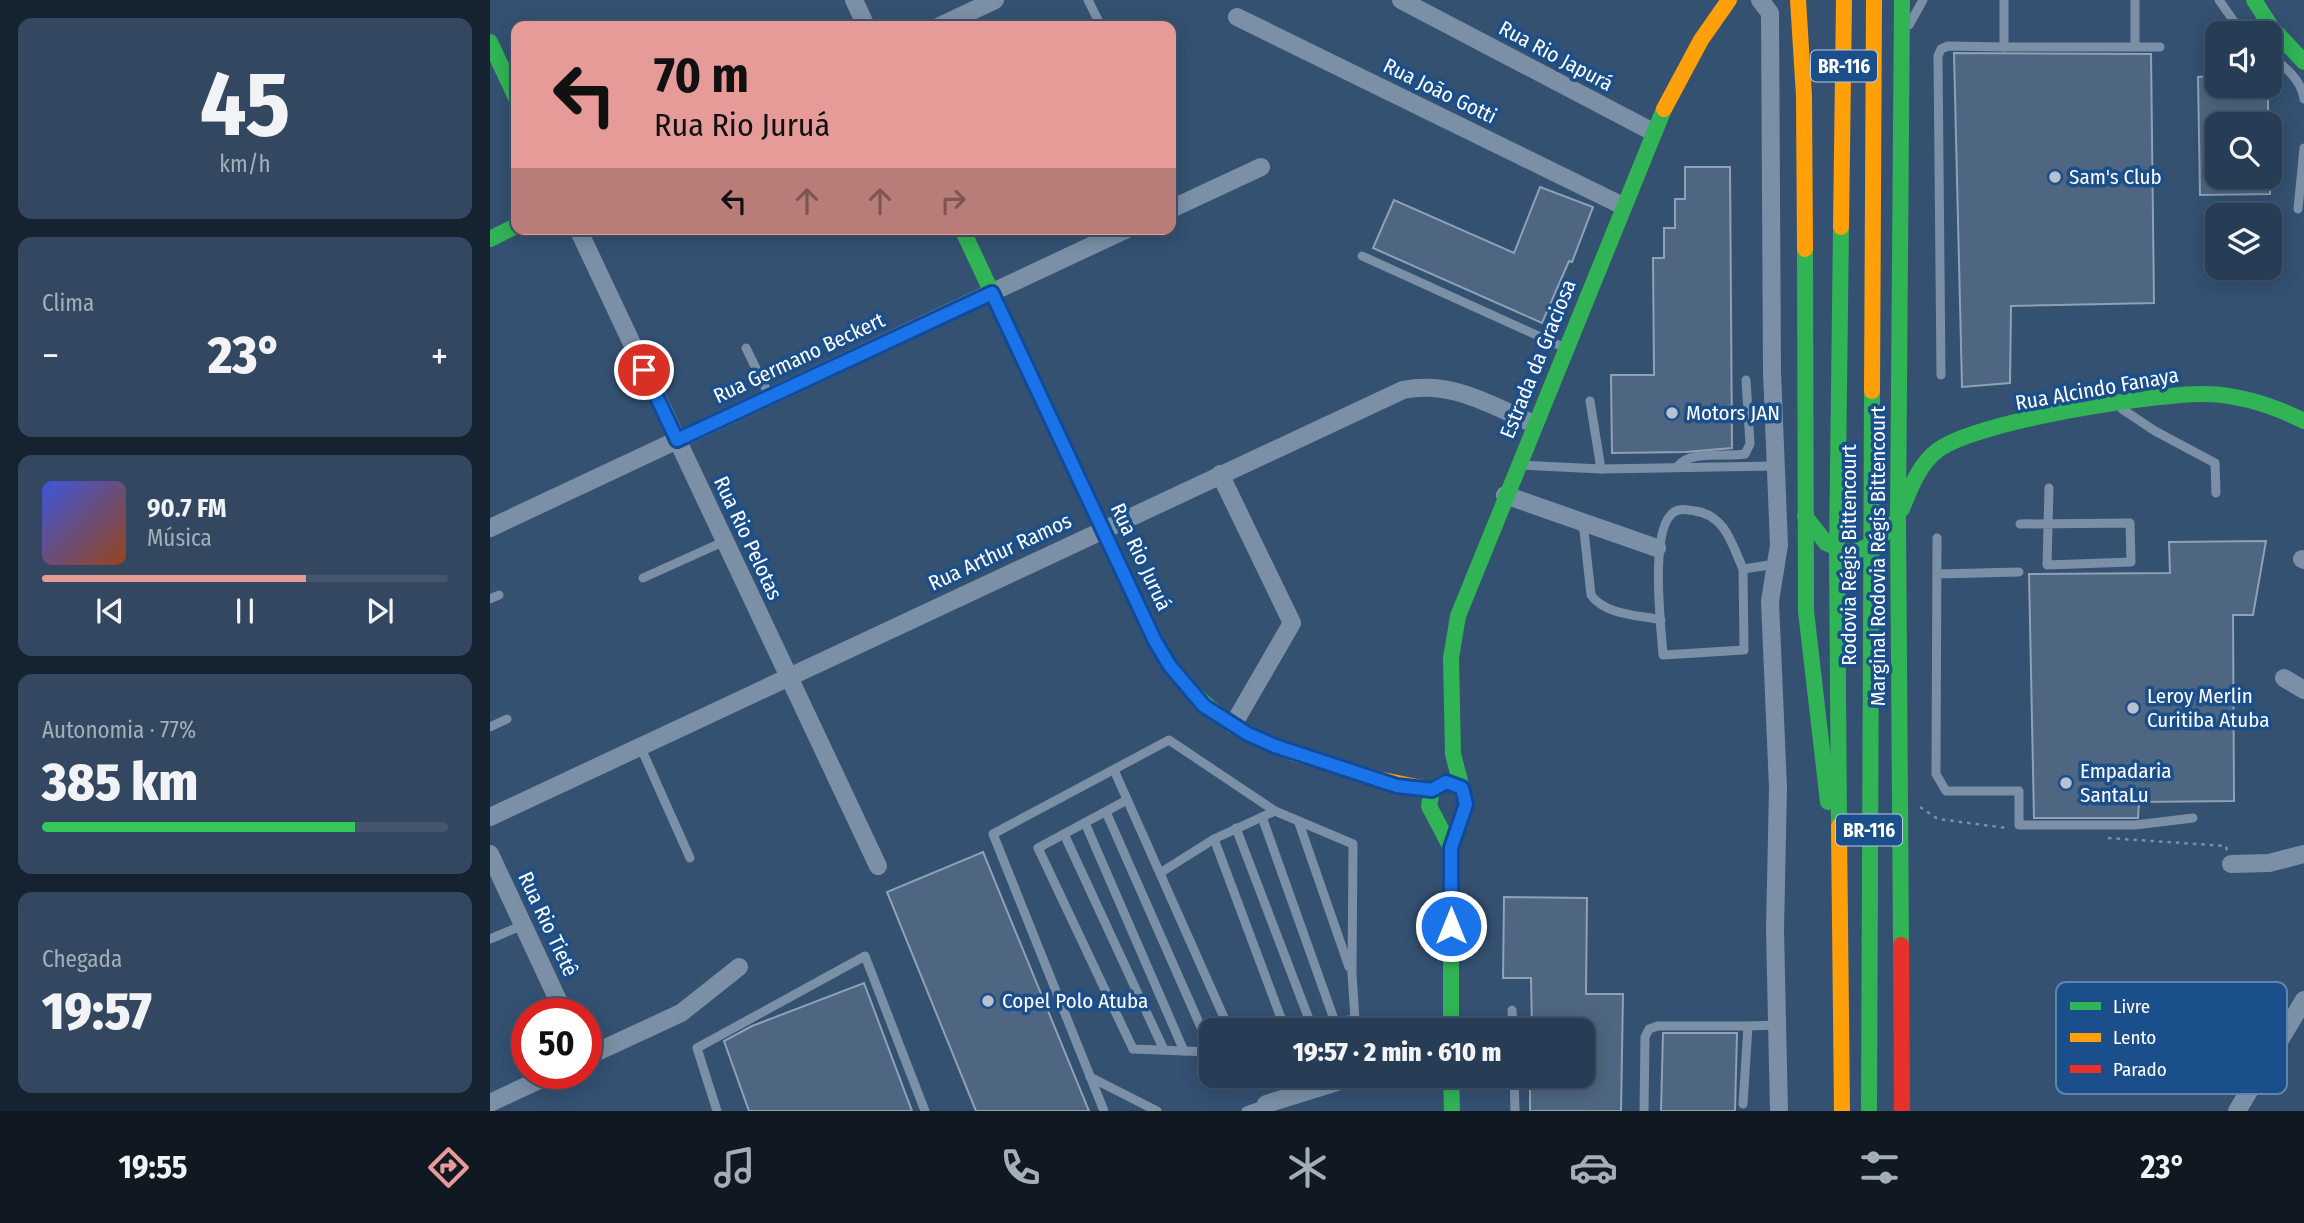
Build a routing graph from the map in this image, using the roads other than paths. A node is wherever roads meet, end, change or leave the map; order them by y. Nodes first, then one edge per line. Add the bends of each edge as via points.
1 (854, 0) edge
2 (995, 0) edge
3 (1088, 0) edge
4 (1401, 0) edge
5 (1729, 0) edge
6 (1760, 0) edge
7 (1798, 0) edge
8 (1843, 0) edge
9 (1902, 0) edge
10 (1923, 0) edge
11 (2004, 0) edge
12 (2135, 0) edge
13 (2219, 0) edge
14 (2254, 0) edge
15 (1873, 2) edge
16 (1237, 17) dead end
17 (864, 21) edge
18 (951, 21) edge
19 (1098, 21) edge
20 (2234, 21) edge
21 (1902, 38) junction
22 (490, 42) edge
23 (2004, 47) junction
24 (2135, 47) junction
25 (2160, 47) dead end
26 (2304, 62) edge
27 (2282, 64) edge
28 (511, 87) edge
29 (2304, 99) edge
30 (1653, 132) junction
31 (2304, 148) edge
32 (1261, 167) dead end
33 (1623, 205) junction
34 (1176, 207) edge
35 (2298, 209) dead end
36 (511, 228) edge
37 (581, 235) edge
38 (965, 235) edge
39 (1114, 235) edge
40 (490, 239) edge
41 (1362, 256) dead end
42 (992, 293) junction
43 (747, 348) dead end
44 (1565, 348) junction
45 (1941, 375) dead end
46 (1746, 380) dead end
47 (770, 397) junction
48 (1590, 401) dead end
49 (2115, 404) junction
50 (2304, 421) edge
51 (1534, 424) junction
52 (1898, 438) junction
53 (677, 440) junction
54 (1939, 449) junction
55 (1518, 465) junction
56 (1678, 466) junction
57 (1775, 466) junction
58 (1601, 469) junction
59 (1220, 474) junction
60 (2049, 488) dead end
61 (2216, 493) dead end
62 (1505, 495) junction
63 (1805, 516) junction
64 (1898, 519) junction
65 (1583, 522) junction
66 (2020, 524) dead end
67 (2047, 525) junction
68 (490, 528) edge
69 (1103, 529) junction
70 (1937, 538) dead end
71 (725, 541) junction
72 (1657, 548) junction
73 (1869, 549) junction
74 (1837, 551) junction
75 (1776, 564) junction
76 (1743, 569) junction
77 (2019, 572) dead end
78 (1938, 574) junction
79 (643, 578) dead end
80 (1661, 620) junction
81 (789, 677) junction
82 (2284, 678) dead end
83 (2304, 690) edge
84 (507, 719) dead end
85 (1233, 725) junction
86 (490, 727) edge
87 (640, 746) junction
88 (1453, 754) junction
89 (1114, 770) junction
90 (1462, 788) junction
91 (1433, 798) junction
92 (1127, 800) junction
93 (1275, 811) junction
94 (1107, 812) junction
95 (1463, 812) junction
96 (490, 817) edge
97 (1262, 817) junction
98 (2193, 818) dead end
99 (1084, 823) junction
100 (1299, 823) junction
101 (1236, 828) junction
102 (1065, 834) junction
103 (1214, 839) junction
104 (1451, 848) junction
105 (490, 855) edge
106 (2296, 857) edge
107 (690, 858) dead end
108 (2231, 864) dead end
109 (878, 866) dead end
110 (2304, 869) edge
111 (1160, 873) junction
112 (1842, 886) junction
113 (523, 925) junction
114 (490, 939) edge
115 (739, 967) dead end
116 (1352, 974) junction
117 (557, 998) edge
118 (2304, 1000) edge
119 (1512, 1010) dead end
120 (1224, 1018) edge
121 (1281, 1018) edge
122 (1309, 1018) edge
123 (1334, 1018) edge
124 (1355, 1018) edge
125 (1451, 1018) edge
126 (1512, 1018) edge
127 (1199, 1023) edge
128 (1777, 1025) junction
129 (1748, 1026) junction
130 (2287, 1029) edge
131 (602, 1050) edge
132 (1164, 1050) junction
133 (1184, 1051) junction
134 (1199, 1051) edge
135 (1090, 1077) junction
136 (1321, 1088) edge
137 (1451, 1088) edge
138 (1514, 1088) edge
139 (520, 1089) edge
140 (2248, 1094) edge
141 (490, 1103) edge
142 (1266, 1104) joint
143 (1743, 1104) dead end
144 (717, 1111) edge
145 (925, 1111) edge
146 (1104, 1111) edge
147 (1157, 1111) edge
148 (1246, 1111) edge
149 (1452, 1111) edge
150 (1515, 1111) edge
151 (1644, 1111) edge
152 (1779, 1111) edge
153 (1842, 1111) edge
154 (1869, 1111) edge
155 (1902, 1111) edge
156 (2238, 1111) edge

1 - 17 street
2 - 18 street
3 - 19 lane
4 - 30 street, Rua Rio Japurá
5 - 30 main road, Estrada da Graciosa via 1683,70
6 - 57 street via 1770,13
7 - 63 main road via 1804,96
8 - 74 main road, Rodovia Régis Bittencourt / BR-116
9 - 21 main road, Marginal Rodovia Régis Bittencourt
10 - 21 lane
11 - 23 lane
12 - 24 lane
13 - 20 lane
14 - 26 main road via 2272,28
15 - 73 main road, Rodovia Régis Bittencourt / BR-116
16 - 33 street, Rua João Gotti
21 - 52 main road, Marginal Rodovia Régis Bittencourt
22 - 28 main road
23 - 24 lane
23 - 45 lane via 1948,46 1938,56
24 - 25 lane
27 - 29 lane via 2303,90
30 - 33 main road, Estrada da Graciosa
31 - 35 lane
32 - 34 street
33 - 44 main road, Estrada da Graciosa
36 - 40 main road
37 - 53 street, Rua Rio Pelotas
38 - 42 main road, Rua Rio Juruá
39 - 42 street, Rua Germano Beckert
41 - 44 lane
42 - 47 street, Rua Germano Beckert
42 - 69 main road, Rua Rio Juruá
43 - 47 lane
44 - 51 main road, Estrada da Graciosa
46 - 56 lane via 1749,444 1745,454 1695,457
47 - 53 street, Rua Germano Beckert
48 - 58 lane
49 - 50 main road, Rua Alcindo Fanaya via 2208,394 2264,404
49 - 54 main road, Rua Alcindo Fanaya via 2007,426
49 - 61 lane via 2215,463
51 - 55 main road, Estrada da Graciosa
51 - 59 street, Rua Arthur Ramos via 1458,391 1422,386 1386,396
52 - 54 main road
52 - 64 main road, Marginal Rodovia Régis Bittencourt
53 - 68 street, Rua Germano Beckert
53 - 71 street, Rua Rio Pelotas
54 - 64 main road via 1912,485
55 - 58 lane
55 - 62 main road, Estrada da Graciosa
56 - 57 lane
56 - 58 lane
57 - 75 street
59 - 69 street, Rua Arthur Ramos
59 - 85 street via 1292,623
60 - 67 lane
62 - 65 street
62 - 88 main road, Estrada da Graciosa via 1465,594 1453,637
63 - 74 main road via 1822,540
63 - 112 main road via 1812,688
64 - 73 main road
64 - 155 main road, Marginal Rodovia Régis Bittencourt
65 - 72 street
65 - 80 lane via 1591,595 1607,608
66 - 67 lane
67 - 67 lane via 2130,523 2131,562 2047,565
69 - 81 street, Rua Arthur Ramos
69 - 85 main road, Rua Rio Juruá via 1170,666 1204,706
70 - 78 lane
71 - 79 lane
71 - 81 street, Rua Rio Pelotas
72 - 76 lane via 1674,512 1709,513 1725,530
72 - 80 lane
73 - 74 main road
73 - 154 main road, Rodovia Régis Bittencourt / BR-116
74 - 112 main road, Rodovia Régis Bittencourt / BR-116
75 - 76 lane
75 - 128 street via 1770,601 1778,776
76 - 80 lane via 1744,650 1662,655
77 - 78 lane
78 - 98 lane via 1936,774 1946,791 2019,791 2019,825 2135,825
81 - 87 street, Rua Arthur Ramos
81 - 109 street, Rua Rio Pelotas
82 - 83 street
84 - 86 lane
85 - 91 main road, Rua Rio Juruá via 1275,746
87 - 96 street, Rua Arthur Ramos
87 - 107 lane
88 - 90 main road, Estrada da Graciosa
88 - 91 main road, Estrada da Graciosa
89 - 92 lane
89 - 93 lane via 1169,740
89 - 135 lane via 993,834
90 - 91 main road via 1455,783
90 - 95 main road, Estrada da Graciosa via 1466,796
91 - 95 main road via 1448,820
91 - 104 main road
92 - 94 lane
92 - 111 lane
93 - 97 lane
93 - 100 lane
94 - 99 lane
94 - 127 lane
95 - 104 main road
97 - 101 lane
97 - 123 lane
99 - 102 lane
99 - 133 lane
100 - 116 lane
100 - 116 lane via 1353,844
101 - 103 lane
101 - 122 lane
102 - 132 lane
102 - 132 lane via 1038,848 1133,1049
103 - 111 lane
103 - 121 lane
104 - 125 main road
105 - 113 street, Rua Rio Tietê
106 - 108 street
106 - 110 street
111 - 120 lane
112 - 153 main road, Rodovia Régis Bittencourt / BR-116
113 - 114 lane
113 - 117 street, Rua Rio Tietê
115 - 131 street via 681,1013
116 - 124 lane
118 - 130 street
119 - 126 lane
128 - 129 lane
128 - 152 street
129 - 143 lane
129 - 151 lane via 1649,1029 1645,1037
132 - 133 lane
133 - 134 lane
135 - 146 lane
135 - 147 lane
136 - 142 street
137 - 149 main road
138 - 150 lane
139 - 141 street
140 - 156 street
142 - 148 lane
144 - 145 lane via 697,1048 865,956

